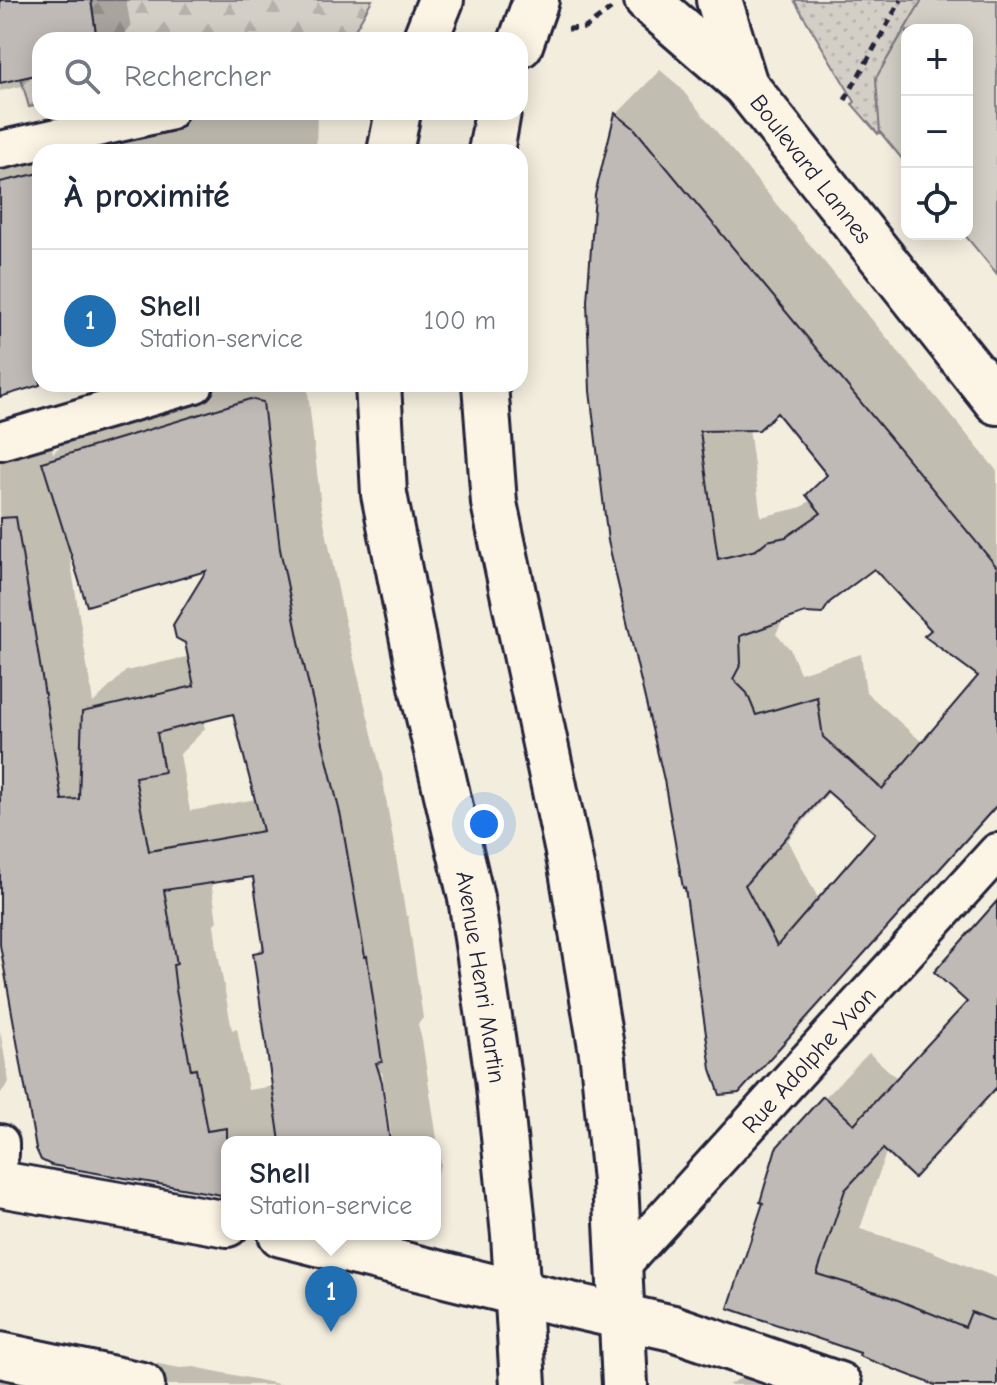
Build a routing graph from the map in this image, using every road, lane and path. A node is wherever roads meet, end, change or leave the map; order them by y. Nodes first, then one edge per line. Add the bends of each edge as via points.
1 (441, 0) edge
2 (719, 0) edge
3 (901, 0) edge
4 (631, 3) edge
5 (551, 14) edge
6 (428, 32) edge
7 (528, 37) edge
8 (745, 85) junction
9 (845, 100) dead end
10 (133, 120) edge
11 (396, 120) edge
12 (497, 120) edge
13 (392, 144) edge
14 (492, 144) edge
15 (0, 150) edge
16 (168, 392) edge
17 (378, 392) edge
18 (486, 392) edge
19 (997, 402) edge
20 (0, 441) edge
21 (997, 852) edge
22 (0, 1143) edge
23 (0, 1154) edge
24 (0, 1184) edge
25 (221, 1223) edge
26 (305, 1240) edge
27 (620, 1267) junction
28 (517, 1293) junction
29 (622, 1315) junction
30 (0, 1355) edge
31 (142, 1385) edge
32 (523, 1385) edge
33 (625, 1385) edge
34 (839, 1385) edge

1 - 6 main road
2 - 8 main road, Boulevard Lannes
3 - 9 path
4 - 5 path via 579,30
4 - 8 main road, Boulevard Lannes
5 - 7 main road
8 - 19 main road, Boulevard Lannes
10 - 15 street
11 - 13 main road
12 - 14 main road
16 - 20 street
17 - 28 main road, Avenue Henri Martin via 384,494 471,898 498,1077
18 - 27 main road via 494,503 572,871 603,1059
21 - 27 street, Rue Adolphe Yvon
22 - 23 street
24 - 25 main road
26 - 28 main road
27 - 29 main road
28 - 29 main road
28 - 32 main road, Avenue Henri Martin
29 - 33 main road
29 - 34 main road
30 - 31 main road

